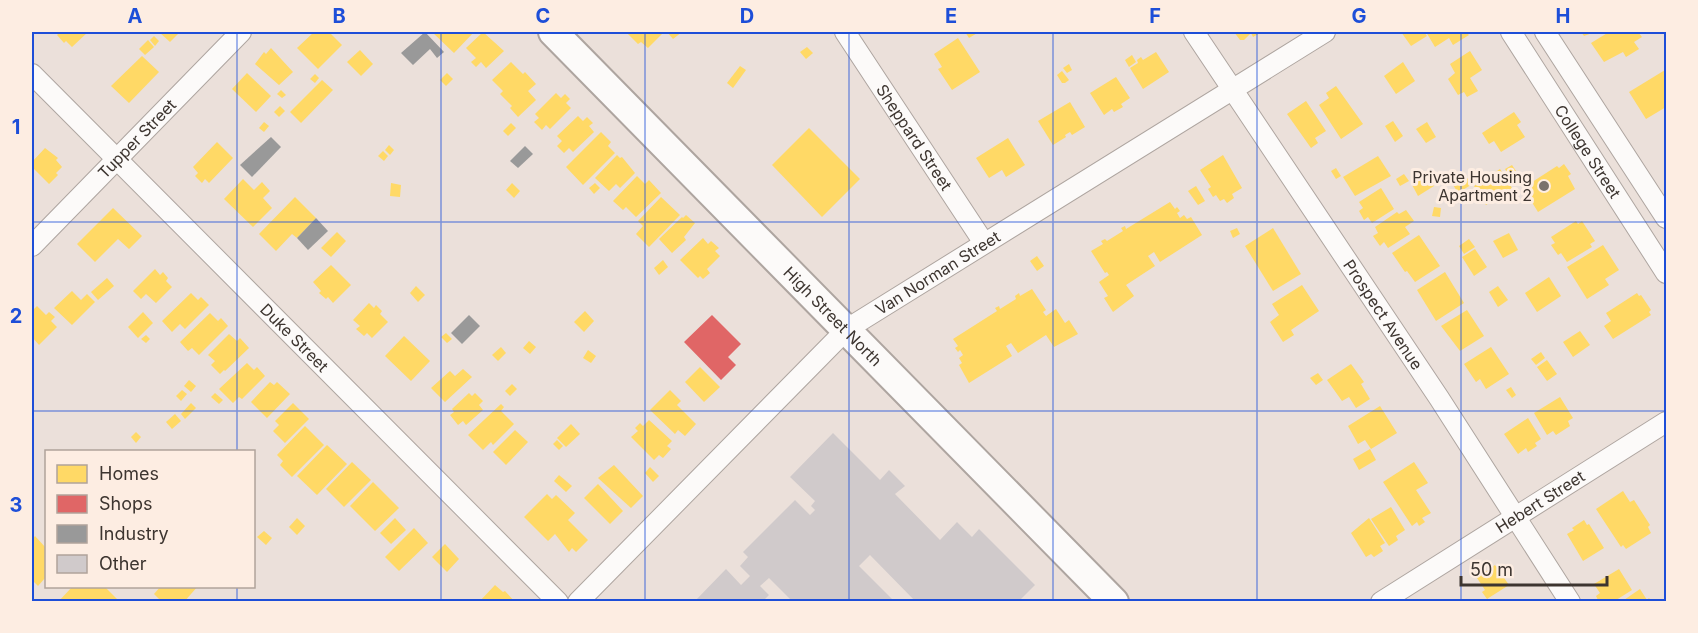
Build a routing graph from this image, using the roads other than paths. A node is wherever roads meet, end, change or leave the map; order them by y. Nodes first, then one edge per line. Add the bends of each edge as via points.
1 (241, 32) edge
2 (553, 32) edge
3 (845, 32) edge
4 (1194, 32) edge
5 (1325, 32) edge
6 (1510, 32) edge
7 (1545, 32) edge
8 (32, 74) edge
9 (1231, 88) junction
10 (116, 160) junction
11 (1666, 218) edge
12 (984, 243) junction
13 (32, 246) edge
14 (1666, 273) edge
15 (847, 329) junction
16 (1666, 422) edge
17 (1516, 517) junction
18 (558, 602) edge
19 (578, 602) edge
20 (1114, 602) edge
21 (1381, 602) edge
22 (1570, 602) edge

1 - 10 street, Tupper Street
2 - 15 main road, High Street North
3 - 12 street, Sheppard Street
4 - 9 street, Prospect Avenue
5 - 9 street, Van Norman Street
6 - 14 street, College Street
7 - 11 street, College Street
8 - 10 street, Duke Street
9 - 12 street, Van Norman Street
9 - 17 street, Prospect Avenue
10 - 13 street, Tupper Street
10 - 18 street, Duke Street
12 - 15 street, Van Norman Street
15 - 19 street, Van Norman Street
15 - 20 main road, High Street North
16 - 17 street, Hebert Street
17 - 21 street, Hebert Street
17 - 22 street, Prospect Avenue

